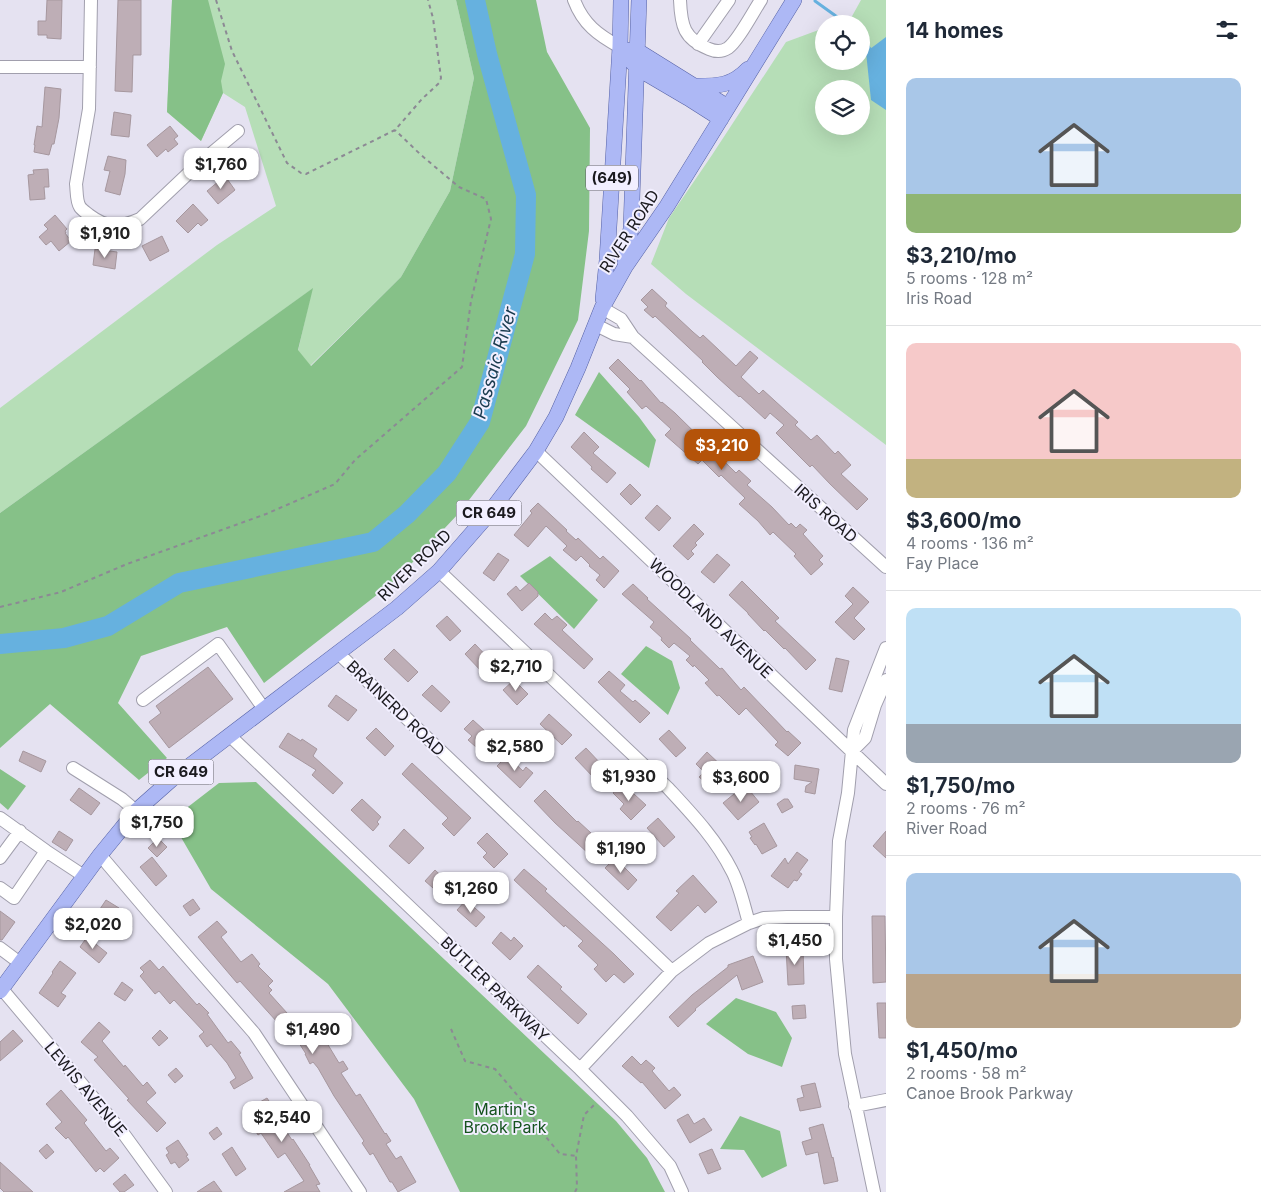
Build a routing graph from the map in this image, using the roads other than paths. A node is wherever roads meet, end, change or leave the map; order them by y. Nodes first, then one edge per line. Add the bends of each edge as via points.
1 (91, 0) edge
2 (574, 0) edge
3 (621, 0) edge
4 (639, 0) edge
5 (680, 0) edge
6 (729, 0) edge
7 (761, 0) edge
8 (794, 0) edge
9 (698, 44) junction
10 (620, 47) junction
11 (638, 52) junction
12 (762, 53) junction
13 (0, 67) edge
14 (90, 67) junction
15 (637, 68) junction
16 (696, 86) junction
17 (724, 113) junction
18 (238, 131) dead end
19 (624, 267) junction
20 (602, 308) junction
21 (596, 325) junction
22 (633, 337) junction
23 (536, 451) junction
24 (886, 568) edge
25 (439, 571) junction
26 (886, 648) edge
27 (338, 652) junction
28 (886, 680) edge
29 (143, 700) dead end
30 (264, 709) junction
31 (229, 736) junction
32 (852, 751) junction
33 (73, 768) dead end
34 (886, 784) edge
35 (136, 811) junction
36 (0, 818) edge
37 (20, 831) junction
38 (46, 852) junction
39 (100, 855) junction
40 (0, 858) edge
41 (84, 876) junction
42 (0, 888) edge
43 (836, 917) junction
44 (749, 923) junction
45 (0, 948) edge
46 (20, 963) junction
47 (672, 972) junction
48 (1, 990) edge
49 (580, 1069) junction
50 (886, 1100) edge
51 (856, 1106) junction
52 (166, 1192) edge
53 (360, 1192) edge
54 (682, 1192) edge
55 (874, 1192) edge

1 - 14 street
2 - 10 street via 578,12 589,25
3 - 10 main road
4 - 11 main road
5 - 9 street via 686,33
6 - 9 street
7 - 9 street via 729,47 718,51
8 - 12 main road, RIVER ROAD
10 - 11 main road
10 - 15 main road
10 - 20 main road, (649) via 608,260
11 - 15 main road, (649)
11 - 16 main road
12 - 16 main road via 736,80 718,86
12 - 17 main road, RIVER ROAD / (649)
13 - 14 street
14 - 18 street via 89,109 76,184 80,208 99,222 114,226 140,219
15 - 17 main road via 688,98
15 - 19 main road, (649) via 631,228
16 - 17 main road
17 - 19 main road, RIVER ROAD / (649) via 667,206
19 - 20 main road, RIVER ROAD / (649)
20 - 21 main road, RIVER ROAD / CR 649
20 - 22 street, IRIS ROAD via 622,320
21 - 22 street, IRIS ROAD via 614,334
21 - 23 main road, RIVER ROAD / CR 649 via 556,416
22 - 24 street, IRIS ROAD
23 - 25 main road, RIVER ROAD / CR 649 via 487,516
23 - 32 street, WOODLAND AVENUE
25 - 27 main road, RIVER ROAD / CR 649 via 397,608
25 - 44 street via 681,801 708,832 733,872
26 - 32 street via 854,730
27 - 30 main road, RIVER ROAD / CR 649
27 - 47 street, BRAINERD ROAD
28 - 32 street via 865,738
29 - 30 street via 218,644
30 - 31 main road, RIVER ROAD / CR 649
31 - 35 main road, RIVER ROAD / CR 649
31 - 49 street, BUTLER PARKWAY
32 - 34 street, WOODLAND AVENUE
32 - 43 street via 839,841
33 - 35 street
35 - 39 main road, RIVER ROAD / CR 649
36 - 37 street
37 - 38 street
37 - 40 street
38 - 41 street
38 - 42 street via 14,898
39 - 41 main road, RIVER ROAD / CR 649
39 - 53 street via 254,1033
41 - 46 main road, RIVER ROAD / CR 649
43 - 44 street via 764,918
43 - 51 street via 840,1001
44 - 47 street via 709,943
45 - 46 street
46 - 48 main road, RIVER ROAD / CR 649
47 - 49 street
48 - 52 street, LEWIS AVENUE via 123,1133
49 - 54 street, BUTLER PARKWAY via 670,1166
50 - 51 street
51 - 55 street

